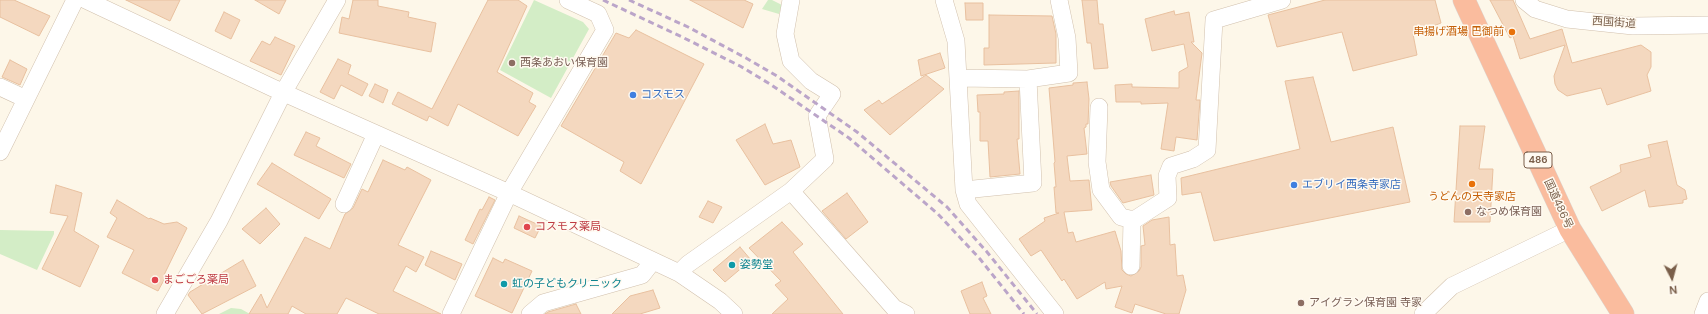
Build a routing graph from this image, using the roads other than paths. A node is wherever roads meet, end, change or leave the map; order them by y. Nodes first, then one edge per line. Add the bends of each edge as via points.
1 (75, 0) edge
2 (86, 0) edge
3 (568, 0) edge
4 (790, 0) edge
5 (944, 0) edge
6 (1059, 0) edge
7 (1464, 0) edge
8 (1524, 0) edge
9 (1276, 1) edge
10 (332, 2) edge
11 (1708, 24) edge
12 (958, 78) junction
13 (1028, 79) junction
14 (0, 87) edge
15 (284, 93) junction
16 (26, 99) junction
17 (1099, 107) dead end
18 (4, 133) edge
19 (376, 134) junction
20 (0, 152) edge
21 (964, 190) junction
22 (791, 191) junction
23 (509, 194) junction
24 (344, 204) dead end
25 (1132, 219) junction
26 (1570, 229) junction
27 (653, 261) junction
28 (1132, 266) dead end
29 (679, 273) junction
30 (1708, 301) edge
31 (456, 312) edge
32 (165, 314) edge
33 (530, 314) edge
34 (734, 314) edge
35 (906, 314) edge
36 (1055, 314) edge
37 (1423, 314) edge
38 (1624, 314) edge
39 (1703, 314) edge

1 - 16 street
2 - 15 street
3 - 23 street via 598,14 605,30
4 - 22 street via 785,34 791,61 811,81 832,94 817,116 825,159
5 - 12 street via 956,41
6 - 13 street via 1067,38 1069,73
7 - 26 highway, 国道486号 / 486
8 - 11 street, 西国街道 via 1535,9 1568,19 1633,26
9 - 25 street via 1214,20 1207,150 1193,159 1171,166 1167,176 1168,198
10 - 15 street
12 - 13 street
12 - 21 street
13 - 21 street via 1033,183
14 - 16 street
15 - 19 street
15 - 32 street via 219,221
16 - 18 street
17 - 25 street via 1097,162 1102,190 1121,217
18 - 20 street
19 - 23 street
19 - 24 street
21 - 36 street via 968,204
22 - 29 street
22 - 35 street via 894,308
23 - 27 street
23 - 31 street
25 - 28 street
26 - 37 street via 1452,286
26 - 38 highway, 国道486号 / 486
27 - 29 street
27 - 33 street via 642,276 543,303
29 - 34 street via 720,301
30 - 39 street

